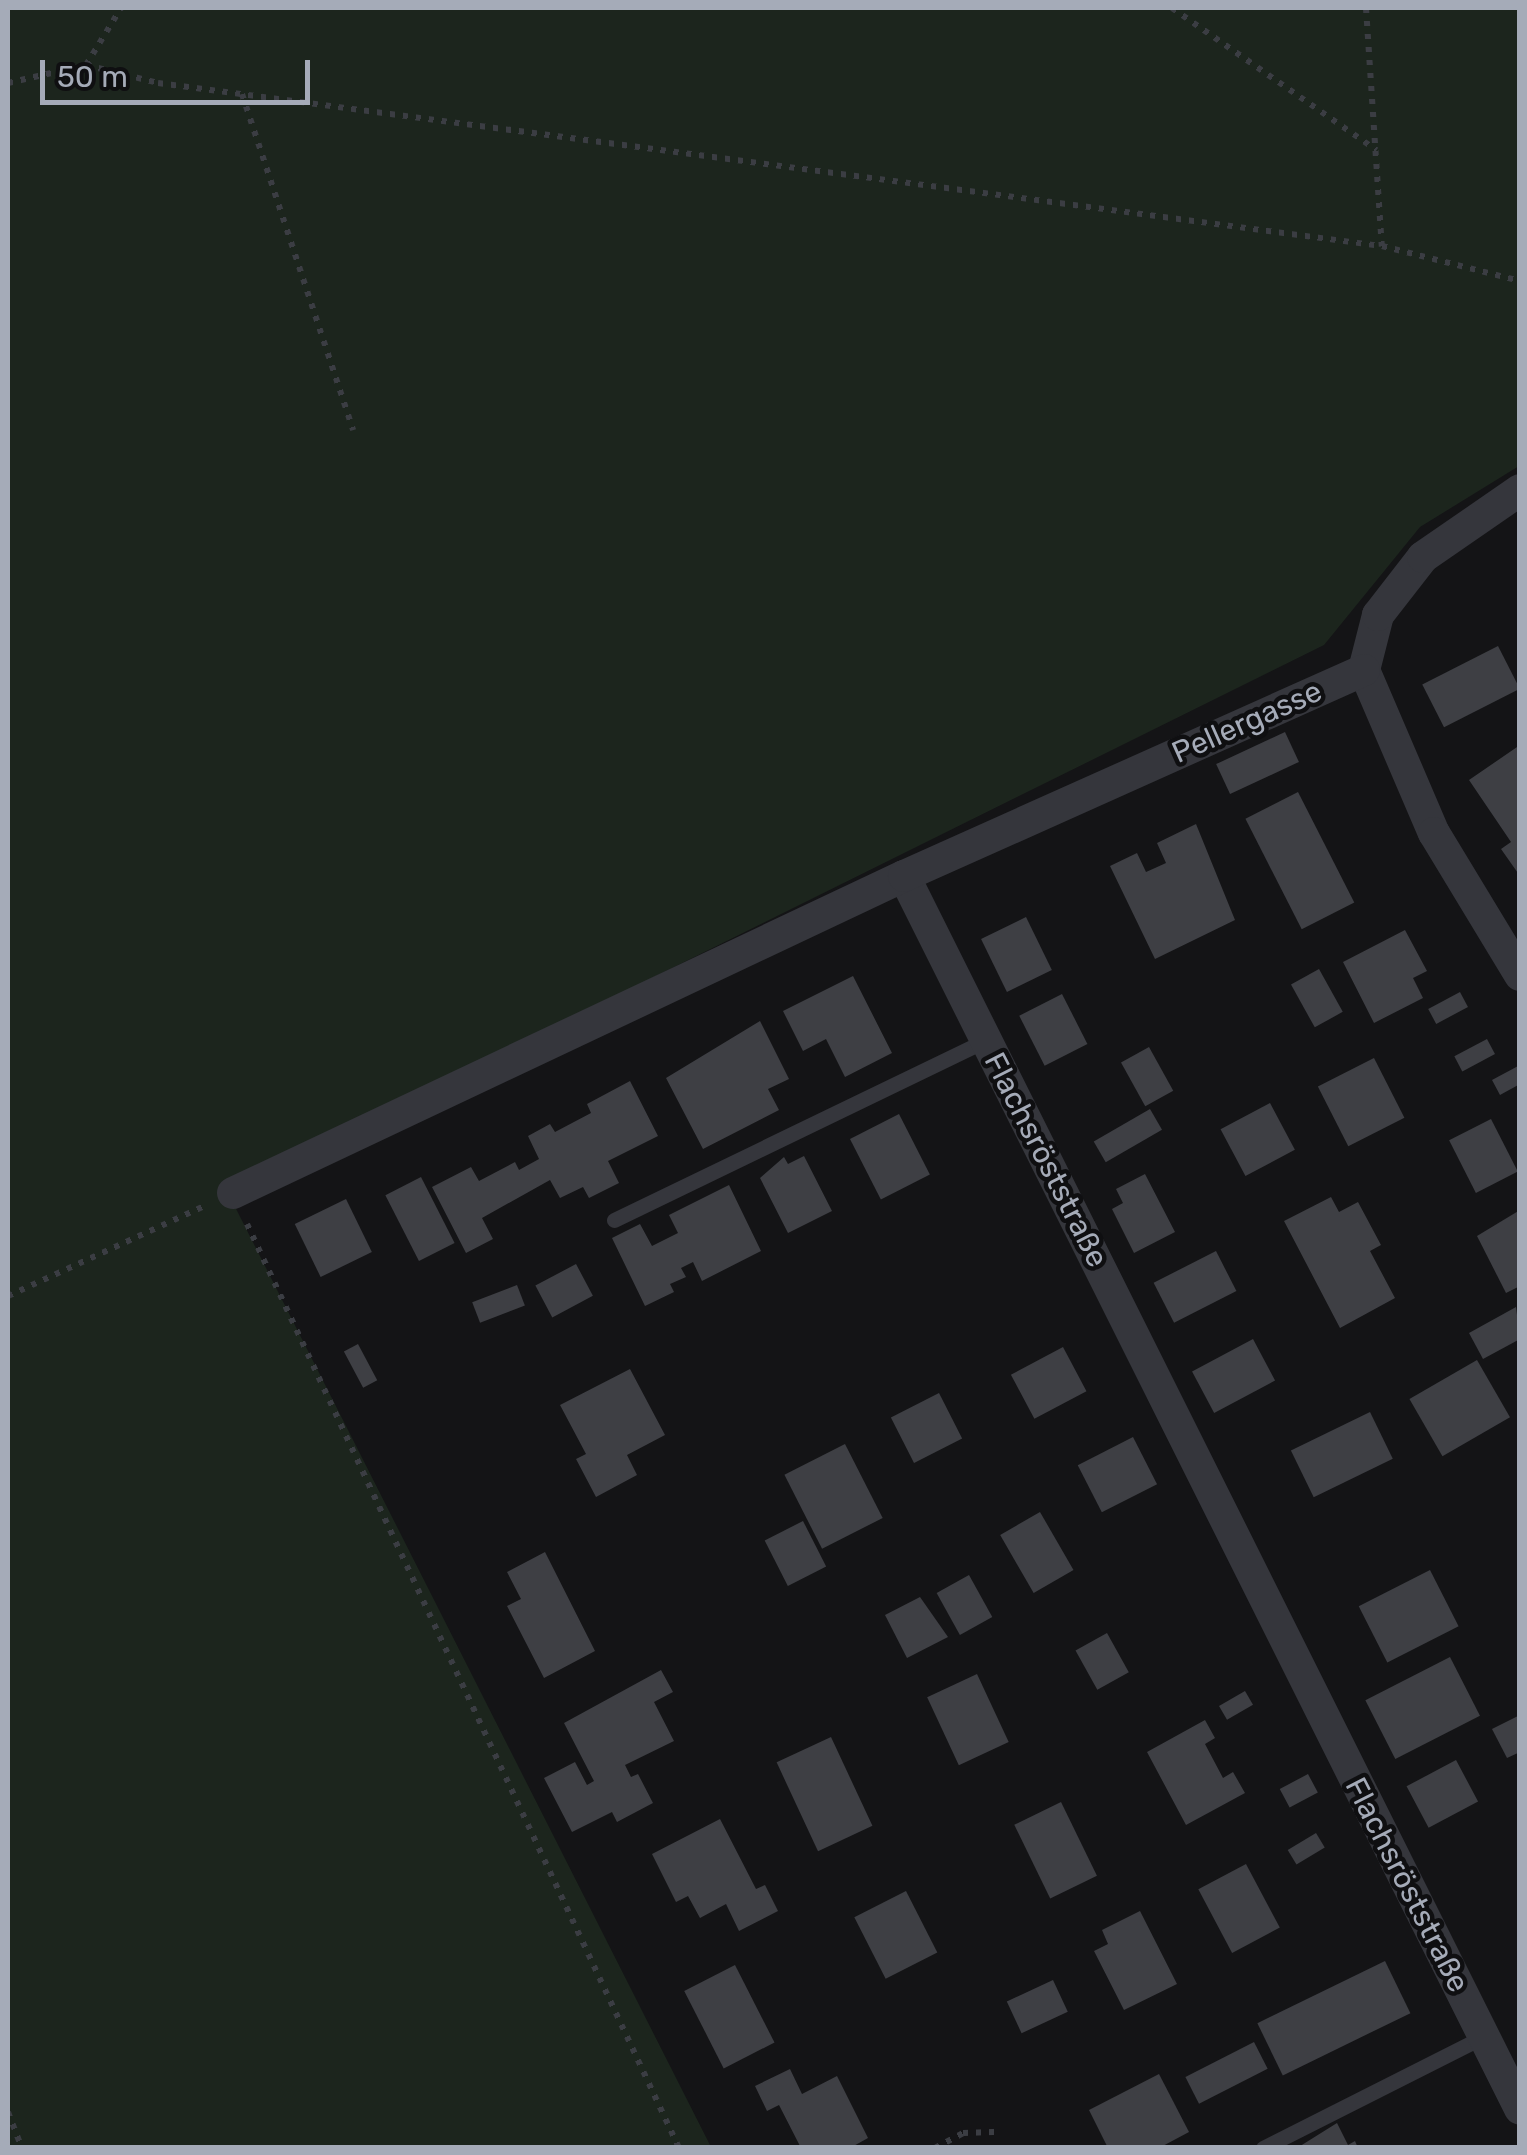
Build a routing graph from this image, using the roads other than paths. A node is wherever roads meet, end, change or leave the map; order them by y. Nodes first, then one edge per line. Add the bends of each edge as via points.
1 (1520, 490) edge
2 (1364, 670) junction
3 (904, 876) junction
4 (1520, 974) edge
5 (986, 1040) junction
6 (232, 1193) road end
7 (614, 1220) dead end
8 (1483, 2037) junction
9 (1520, 2108) edge
10 (1264, 2148) edge

1 - 2 street via 1422,556 1378,615
2 - 3 street, Pellergasse
2 - 4 street via 1434,833
3 - 5 street, Flachsröststraße
3 - 6 street
5 - 7 lane
5 - 8 street, Flachsröststraße
8 - 9 street, Flachsröststraße
8 - 10 lane

